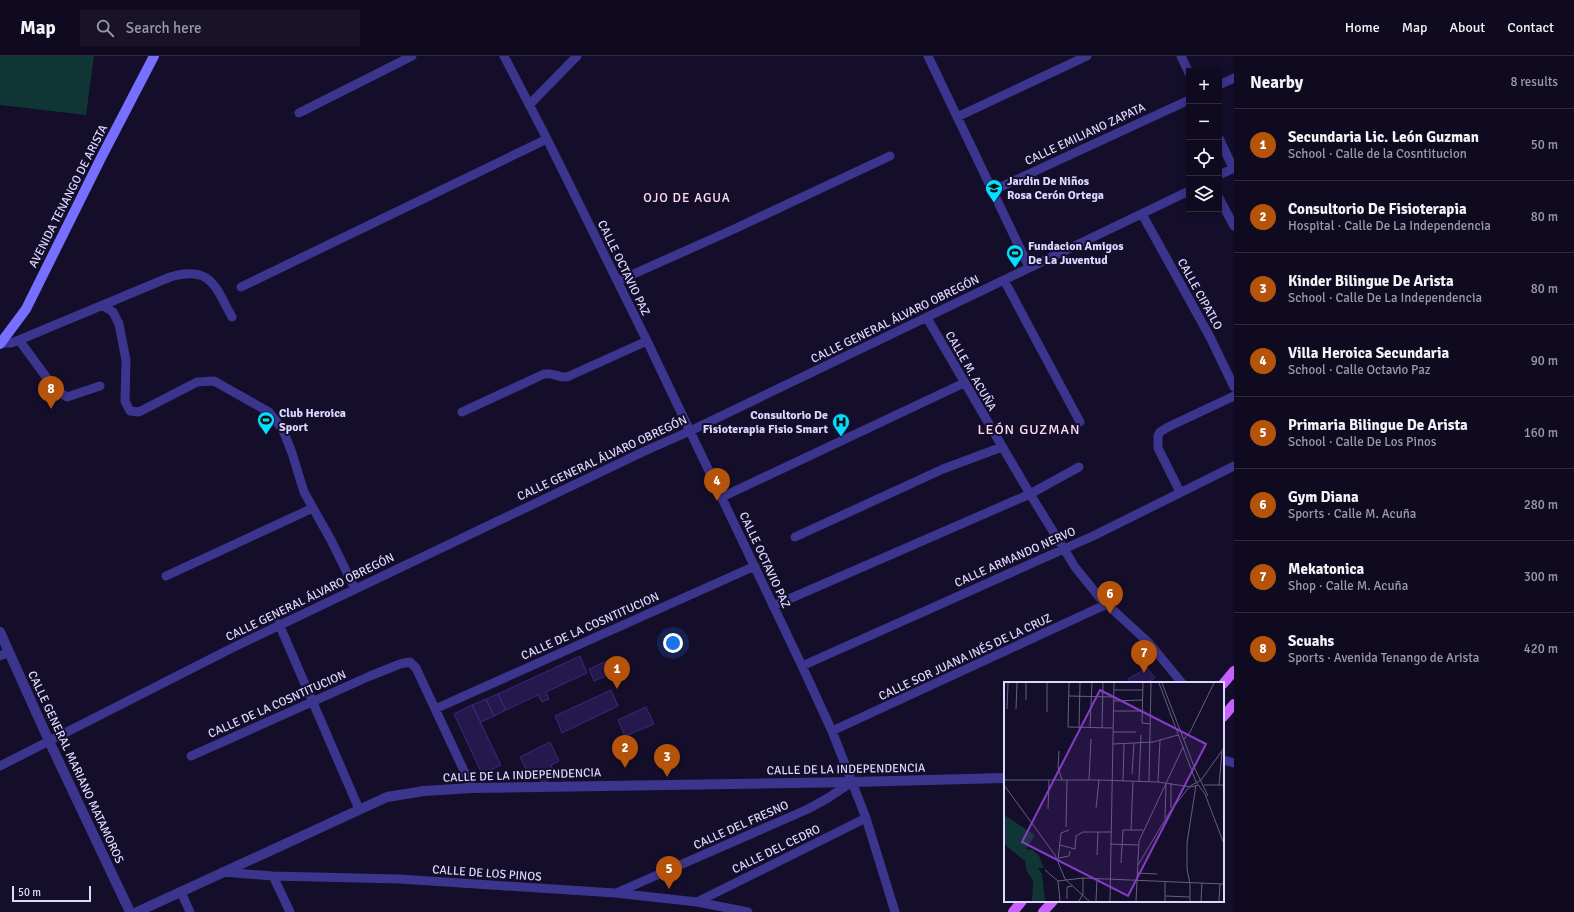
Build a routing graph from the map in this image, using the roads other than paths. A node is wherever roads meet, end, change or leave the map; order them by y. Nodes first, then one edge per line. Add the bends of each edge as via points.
1 (154, 56) edge
2 (412, 56) edge
3 (504, 56) edge
4 (577, 56) edge
5 (928, 56) edge
6 (1087, 56) edge
7 (1181, 56) edge
8 (1186, 68) edge
9 (1234, 78) edge
10 (1222, 84) edge
11 (1186, 101) edge
12 (529, 105) junction
13 (299, 113) dead end
14 (957, 117) junction
15 (547, 139) junction
16 (1220, 140) edge
17 (890, 156) dead end
18 (1234, 168) edge
19 (1222, 174) edge
20 (992, 191) junction
21 (1186, 192) edge
22 (1222, 204) edge
23 (1142, 214) junction
24 (1234, 226) edge
25 (1029, 267) junction
26 (1004, 280) junction
27 (618, 281) junction
28 (241, 287) dead end
29 (102, 305) junction
30 (232, 317) dead end
31 (927, 318) junction
32 (19, 340) junction
33 (647, 341) junction
34 (1, 344) edge
35 (964, 383) junction
36 (100, 386) dead end
37 (1234, 387) edge
38 (1234, 396) edge
39 (462, 412) dead end
40 (1080, 422) dead end
41 (690, 431) junction
42 (1002, 447) junction
43 (1234, 466) edge
44 (1080, 467) dead end
45 (1180, 492) junction
46 (1030, 494) junction
47 (722, 497) junction
48 (313, 508) junction
49 (795, 537) dead end
50 (1064, 548) junction
51 (755, 566) junction
52 (166, 576) dead end
53 (355, 589) junction
54 (1107, 604) junction
55 (774, 606) junction
56 (279, 624) junction
57 (0, 632) edge
58 (4, 654) edge
59 (802, 666) junction
60 (1234, 671) edge
61 (1181, 682) edge
62 (1224, 683) edge
63 (313, 701) junction
64 (1234, 704) edge
65 (435, 709) junction
66 (1224, 716) edge
67 (832, 731) junction
68 (49, 741) junction
69 (191, 756) dead end
70 (1224, 760) edge
71 (1234, 763) edge
72 (0, 766) edge
73 (1004, 778) edge
74 (852, 782) junction
75 (472, 788) junction
76 (359, 810) junction
77 (866, 818) junction
78 (222, 872) junction
79 (273, 876) junction
80 (181, 892) junction
81 (615, 893) junction
82 (697, 902) junction
83 (1021, 902) edge
84 (1052, 902) edge
85 (130, 912) edge
86 (137, 912) edge
87 (190, 912) edge
88 (290, 912) edge
89 (748, 912) edge
90 (896, 912) edge
91 (1013, 912) edge
92 (1043, 912) edge

1 - 34 main road, AVENIDA TENANGO DE ARISTA via 26,309
2 - 13 street
3 - 12 street, CALLE OCTAVIO PAZ
4 - 12 street
5 - 14 street
6 - 14 street
7 - 8 street
9 - 10 street
11 - 20 street, CALLE EMILIANO ZAPATA
12 - 15 street, CALLE OCTAVIO PAZ
14 - 20 street
15 - 27 street, CALLE OCTAVIO PAZ
15 - 28 street
16 - 18 street
17 - 27 street
18 - 19 street
20 - 25 street
21 - 23 street, CALLE GENERAL ÁLVARO OBREGÓN
22 - 24 street
23 - 25 street, CALLE GENERAL ÁLVARO OBREGÓN
23 - 37 street, CALLE CIPATLO via 1210,337
25 - 26 street, CALLE GENERAL ÁLVARO OBREGÓN
26 - 31 street, CALLE GENERAL ÁLVARO OBREGÓN
26 - 40 street
27 - 33 street, CALLE OCTAVIO PAZ
29 - 30 street via 170,277 195,273 211,281
29 - 32 street
29 - 48 street via 113,312 119,324 126,360 125,401 130,411 139,412 197,382 214,381 269,412 283,430 301,484
31 - 35 street, CALLE M. ACUÑA
31 - 41 street, CALLE GENERAL ÁLVARO OBREGÓN
32 - 34 street
32 - 36 street via 55,389 67,397
33 - 39 street via 567,377 544,374
33 - 41 street, CALLE OCTAVIO PAZ
35 - 42 street, CALLE M. ACUÑA
35 - 47 street
38 - 45 street via 1168,427 1158,436 1158,448
41 - 47 street, CALLE OCTAVIO PAZ
41 - 53 street, CALLE GENERAL ÁLVARO OBREGÓN
42 - 46 street, CALLE M. ACUÑA
42 - 49 street via 943,469
43 - 45 street, CALLE ARMANDO NERVO
44 - 46 street
45 - 50 street, CALLE ARMANDO NERVO
46 - 50 street, CALLE M. ACUÑA
46 - 55 street
47 - 51 street, CALLE OCTAVIO PAZ
48 - 52 street
48 - 53 street via 332,540
50 - 54 street, CALLE M. ACUÑA via 1086,581
50 - 59 street, CALLE ARMANDO NERVO
51 - 55 street, CALLE OCTAVIO PAZ
51 - 65 street, CALLE DE LA COSNTITUCION
53 - 56 street, CALLE GENERAL ÁLVARO OBREGÓN
54 - 61 street, CALLE M. ACUÑA via 1149,643
54 - 67 street, CALLE SOR JUANA INÉS DE LA CRUZ
55 - 59 street, CALLE OCTAVIO PAZ
56 - 63 street
56 - 68 street, CALLE GENERAL ÁLVARO OBREGÓN
57 - 58 street, CALLE GENERAL MARIANO MATAMOROS
58 - 68 street, CALLE GENERAL MARIANO MATAMOROS
59 - 67 street, CALLE OCTAVIO PAZ
60 - 62 main road
63 - 65 street, CALLE DE LA COSNTITUCION via 406,662 412,663 416,668
63 - 69 street, CALLE DE LA COSNTITUCION
63 - 76 street
64 - 66 main road
65 - 75 street
67 - 74 street, CALLE OCTAVIO PAZ
68 - 72 street, CALLE GENERAL ÁLVARO OBREGÓN
68 - 85 street, CALLE GENERAL MARIANO MATAMOROS
70 - 71 street
73 - 74 street, CALLE DE LA INDEPENDENCIA
74 - 75 street, CALLE DE LA INDEPENDENCIA
74 - 77 street, CALLE OCTAVIO PAZ
74 - 81 street, CALLE DEL FRESNO via 808,809
75 - 76 street, CALLE DE LA INDEPENDENCIA via 424,791 387,797
76 - 78 street, CALLE DE LA INDEPENDENCIA
77 - 82 street, CALLE DEL CEDRO
77 - 90 street, CALLE OCTAVIO PAZ
78 - 79 street, CALLE DE LOS PINOS
78 - 80 street, CALLE DE LA INDEPENDENCIA
79 - 81 street, CALLE DE LOS PINOS via 399,879
79 - 88 street
80 - 86 street, CALLE DE LA INDEPENDENCIA
80 - 87 street
81 - 82 street, CALLE DE LOS PINOS
82 - 89 street, CALLE DE LOS PINOS
83 - 91 main road
84 - 92 main road

